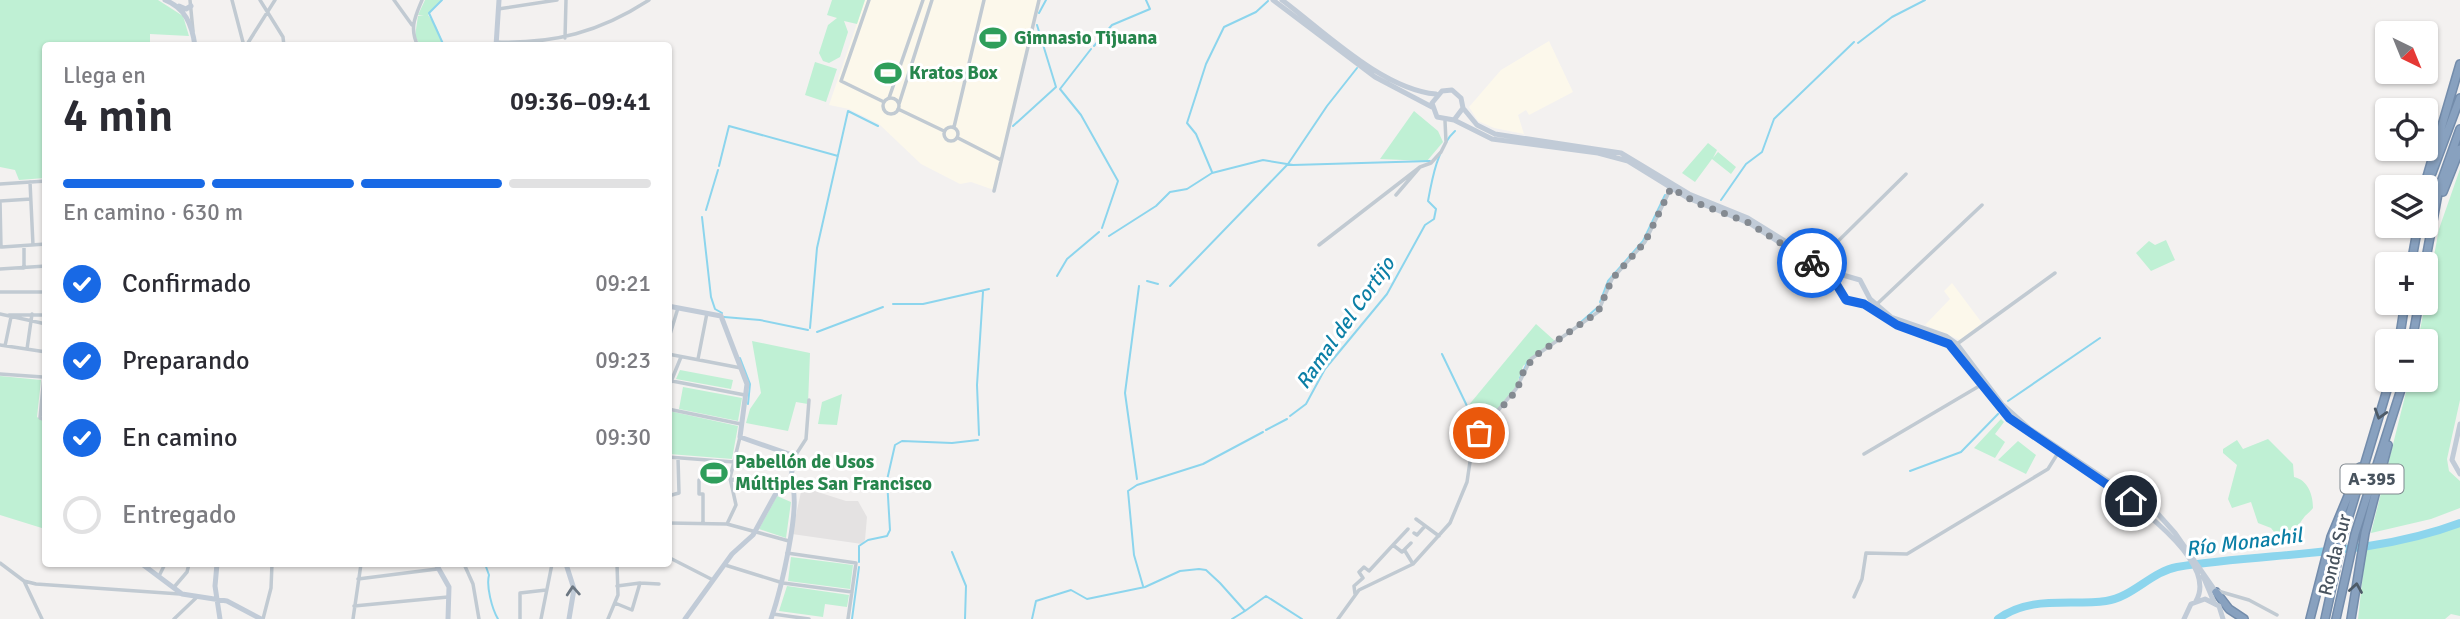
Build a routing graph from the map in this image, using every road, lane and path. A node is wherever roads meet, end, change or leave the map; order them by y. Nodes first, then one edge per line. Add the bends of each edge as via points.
1 (165, 0) edge
2 (232, 0) edge
3 (260, 0) edge
4 (275, 0) edge
5 (394, 0) edge
6 (422, 0) edge
7 (499, 0) edge
8 (557, 0) edge
9 (566, 0) edge
10 (648, 0) edge
11 (869, 0) edge
12 (923, 0) edge
13 (932, 0) edge
14 (984, 0) edge
15 (1039, 0) edge
16 (1273, 0) edge
17 (1282, 0) edge
18 (190, 3) edge
19 (179, 6) junction
20 (654, 7) dead end
21 (498, 9) junction
22 (267, 11) junction
23 (412, 25) junction
24 (194, 36) junction
25 (565, 37) junction
26 (195, 42) edge
27 (244, 42) edge
28 (248, 42) edge
29 (284, 42) edge
30 (416, 42) edge
31 (496, 42) edge
32 (2460, 64) edge
33 (1436, 94) junction
34 (889, 98) junction
35 (2460, 98) edge
36 (884, 102) junction
37 (899, 106) junction
38 (1432, 107) junction
39 (1463, 108) junction
40 (1454, 120) junction
41 (1445, 121) junction
42 (954, 127) junction
43 (2460, 129) edge
44 (944, 131) junction
45 (958, 138) junction
46 (2460, 149) edge
47 (1001, 160) junction
48 (1420, 167) junction
49 (1906, 174) dead end
50 (2428, 175) edge
51 (2433, 175) edge
52 (42, 181) edge
53 (30, 182) junction
54 (0, 184) edge
55 (1671, 188) junction
56 (994, 191) dead end
57 (1396, 195) dead end
58 (2438, 196) edge
59 (30, 199) junction
60 (2438, 199) edge
61 (0, 201) edge
62 (1982, 205) dead end
63 (42, 244) edge
64 (33, 245) junction
65 (1319, 245) dead end
66 (24, 246) junction
67 (1, 247) edge
68 (1818, 261) junction
69 (42, 266) edge
70 (24, 268) junction
71 (0, 269) edge
72 (2055, 273) dead end
73 (1849, 279) junction
74 (1841, 290) junction
75 (1865, 291) junction
76 (0, 292) edge
77 (42, 292) edge
78 (1857, 302) junction
79 (1876, 305) junction
80 (672, 307) edge
81 (678, 308) junction
82 (707, 313) junction
83 (0, 314) edge
84 (32, 314) junction
85 (42, 315) edge
86 (10, 316) junction
87 (32, 322) junction
88 (42, 324) edge
89 (672, 328) edge
90 (1957, 344) junction
91 (2, 346) edge
92 (27, 349) junction
93 (42, 351) edge
94 (672, 355) edge
95 (681, 357) junction
96 (698, 360) junction
97 (741, 368) junction
98 (0, 374) edge
99 (42, 377) edge
100 (672, 379) edge
101 (672, 381) edge
102 (1981, 385) junction
103 (2386, 392) edge
104 (2400, 392) edge
105 (746, 395) junction
106 (809, 400) dead end
107 (42, 402) edge
108 (672, 410) edge
109 (42, 419) edge
110 (2391, 424) junction
111 (2460, 424) edge
112 (741, 425) junction
113 (740, 437) junction
114 (2370, 448) junction
115 (2058, 453) junction
116 (1864, 454) dead end
117 (795, 456) junction
118 (672, 457) edge
119 (678, 458) junction
120 (734, 462) junction
121 (2460, 474) edge
122 (730, 478) junction
123 (699, 480) dead end
124 (790, 481) junction
125 (780, 490) junction
126 (672, 495) edge
127 (1416, 519) dead end
128 (672, 523) edge
129 (703, 523) junction
130 (727, 524) junction
131 (1425, 526) junction
132 (1408, 529) dead end
133 (755, 531) junction
134 (1414, 533) dead end
135 (1439, 536) junction
136 (789, 541) junction
137 (1411, 543) dead end
138 (1393, 545) junction
139 (1404, 550) junction
140 (787, 553) junction
141 (672, 559) edge
142 (2191, 560) junction
143 (0, 563) edge
144 (1413, 564) junction
145 (725, 565) junction
146 (146, 567) edge
147 (164, 567) edge
148 (188, 567) edge
149 (217, 567) edge
150 (272, 567) edge
151 (360, 567) edge
152 (432, 567) edge
153 (439, 567) edge
154 (465, 567) edge
155 (551, 567) edge
156 (567, 567) edge
157 (617, 567) edge
158 (2198, 570) junction
159 (159, 576) junction
160 (358, 579) junction
161 (715, 581) junction
162 (24, 582) junction
163 (640, 583) junction
164 (783, 583) junction
165 (659, 584) dead end
166 (175, 586) junction
167 (617, 586) junction
168 (546, 590) junction
169 (852, 592) junction
170 (2216, 592) junction
171 (183, 594) junction
172 (1355, 594) junction
173 (197, 597) junction
174 (448, 597) junction
175 (1854, 597) dead end
176 (217, 598) junction
177 (2196, 601) junction
178 (2214, 602) junction
179 (2314, 602) junction
180 (615, 603) junction
181 (354, 606) junction
182 (2277, 615) dead end
183 (772, 616) edge
184 (2325, 617) edge
185 (2183, 618) edge
186 (2225, 618) edge
187 (42, 619) edge
188 (174, 619) edge
189 (220, 619) edge
190 (262, 619) edge
191 (353, 619) edge
192 (449, 619) edge
193 (479, 619) edge
194 (520, 619) edge
195 (541, 619) edge
196 (569, 619) edge
197 (608, 619) edge
198 (685, 619) edge
199 (809, 619) edge
200 (848, 619) edge
201 (1338, 619) edge
202 (2244, 619) edge
203 (2304, 619) edge
204 (2310, 619) edge
205 (2336, 619) edge
206 (2352, 619) edge

1 - 19 street
2 - 27 street
3 - 22 street
4 - 22 street
5 - 23 street
6 - 23 street
7 - 21 street
8 - 21 street
9 - 25 street
10 - 20 street
10 - 25 street
11 - 36 street via 841,81
12 - 34 street
13 - 37 street
14 - 42 street
15 - 47 street
16 - 38 street via 1375,77
17 - 33 street via 1383,75 1408,89
18 - 19 street via 186,9
18 - 24 street
19 - 24 street
21 - 31 street
22 - 28 street
22 - 29 street
23 - 30 street
24 - 26 street
25 - 31 street
32 - 50 highway
33 - 38 street
33 - 39 street via 1455,92
34 - 36 street
34 - 37 street
35 - 51 highway
36 - 37 street via 888,113
37 - 44 street
38 - 41 street
39 - 40 street
39 - 68 street via 1477,125 1496,134 1621,153 1689,194 1748,218
40 - 41 street
40 - 55 street via 1492,139 1619,157
41 - 48 street via 1446,142 1441,152
42 - 44 street
42 - 45 street
43 - 58 highway
44 - 45 street via 948,141
45 - 47 street
46 - 60 highway
47 - 56 street
48 - 57 street
48 - 65 street
49 - 68 street
52 - 53 street
53 - 54 street
53 - 59 street
55 - 74 street via 1749,223 1826,272
55 - 135 street via 1645,242 1612,279 1598,312 1535,356 1517,390 1479,433 1467,482 1450,523
59 - 61 street
59 - 64 street
61 - 67 street
62 - 79 street
63 - 64 street
64 - 66 street
66 - 67 street
66 - 70 street
68 - 73 street
69 - 70 street
70 - 71 street
72 - 90 street
73 - 74 street
73 - 75 street via 1860,281
74 - 78 street via 1846,300
75 - 78 street
75 - 79 street
76 - 77 street
78 - 102 street via 1897,325 1949,344
79 - 90 street via 1897,320
80 - 81 street
81 - 82 street
81 - 89 street
82 - 96 street
82 - 97 street via 721,316
83 - 86 street
84 - 85 street
84 - 86 street
84 - 87 street
86 - 87 street
86 - 91 street
87 - 88 street
87 - 92 street
90 - 142 street via 2014,415 2158,514
91 - 92 street
92 - 93 street
94 - 95 street
95 - 96 street
95 - 100 street
96 - 97 street
97 - 105 street
98 - 99 street
101 - 105 street
102 - 115 street via 2009,418
102 - 116 street
103 -> 114 highway, Ronda Sur / A-395
104 - 110 highway, Ronda Sur / A-395
105 - 112 street
106 - 117 street via 806,439
107 - 109 street
108 - 112 street
110 - 205 highway, Ronda Sur / A-395 via 2355,534
206 -> 110 highway via 2360,557
111 - 121 street via 2452,460
112 - 113 street
113 - 117 street
113 - 120 street
114 - 179 highway via 2331,537
114 - 184 highway, Ronda Sur / A-395
115 - 142 street via 2157,520
115 - 175 street via 2048,469 1907,554 1866,554
117 - 124 street
118 - 119 street
119 - 120 street
119 - 126 street via 678,493
120 - 122 street
122 - 125 street
122 - 130 street via 736,505
123 - 129 street via 699,494 704,494
124 - 125 street
124 - 136 street via 795,493
125 - 133 street
127 - 131 street
128 - 129 street
129 - 130 street
130 - 133 street
131 - 134 street
131 - 135 street
132 - 138 street
133 - 136 street
133 - 145 street
135 - 144 street
136 - 140 street
137 - 139 street
138 - 139 street
138 - 172 street via 1369,571 1364,567 1360,572 1363,578 1354,586
139 - 144 street
140 - 164 street
140 - 169 street via 856,563
141 - 161 street
142 - 158 street
143 - 162 street
144 - 172 street
145 - 161 street
145 - 164 street
146 - 159 street
147 - 159 street
148 - 166 street
149 - 176 street
150 - 190 street
151 - 160 street
152 - 160 street
153 - 174 street via 449,587
154 - 193 street
155 - 168 street
196 -> 156 street via 574,589
157 - 167 street
158 - 170 street
158 - 177 street via 2201,588
158 - 178 street
159 - 166 street
160 - 181 street
161 - 198 street
162 - 171 street
162 - 187 street
163 - 165 street
163 - 167 street
163 - 180 street via 632,610
164 - 169 street
164 - 183 street
166 - 171 street
167 - 180 street
168 - 194 street via 520,593
168 - 195 street
169 - 200 street
170 - 182 street via 2249,600
170 - 202 highway
171 - 173 street
172 - 201 street
173 - 176 street
173 - 188 street
174 - 181 street
174 - 192 street
176 - 189 street
176 - 190 street
177 - 178 street
177 - 185 street
178 - 186 street
179 - 203 highway
179 - 204 highway
180 - 197 street
181 - 191 street
183 - 199 street

